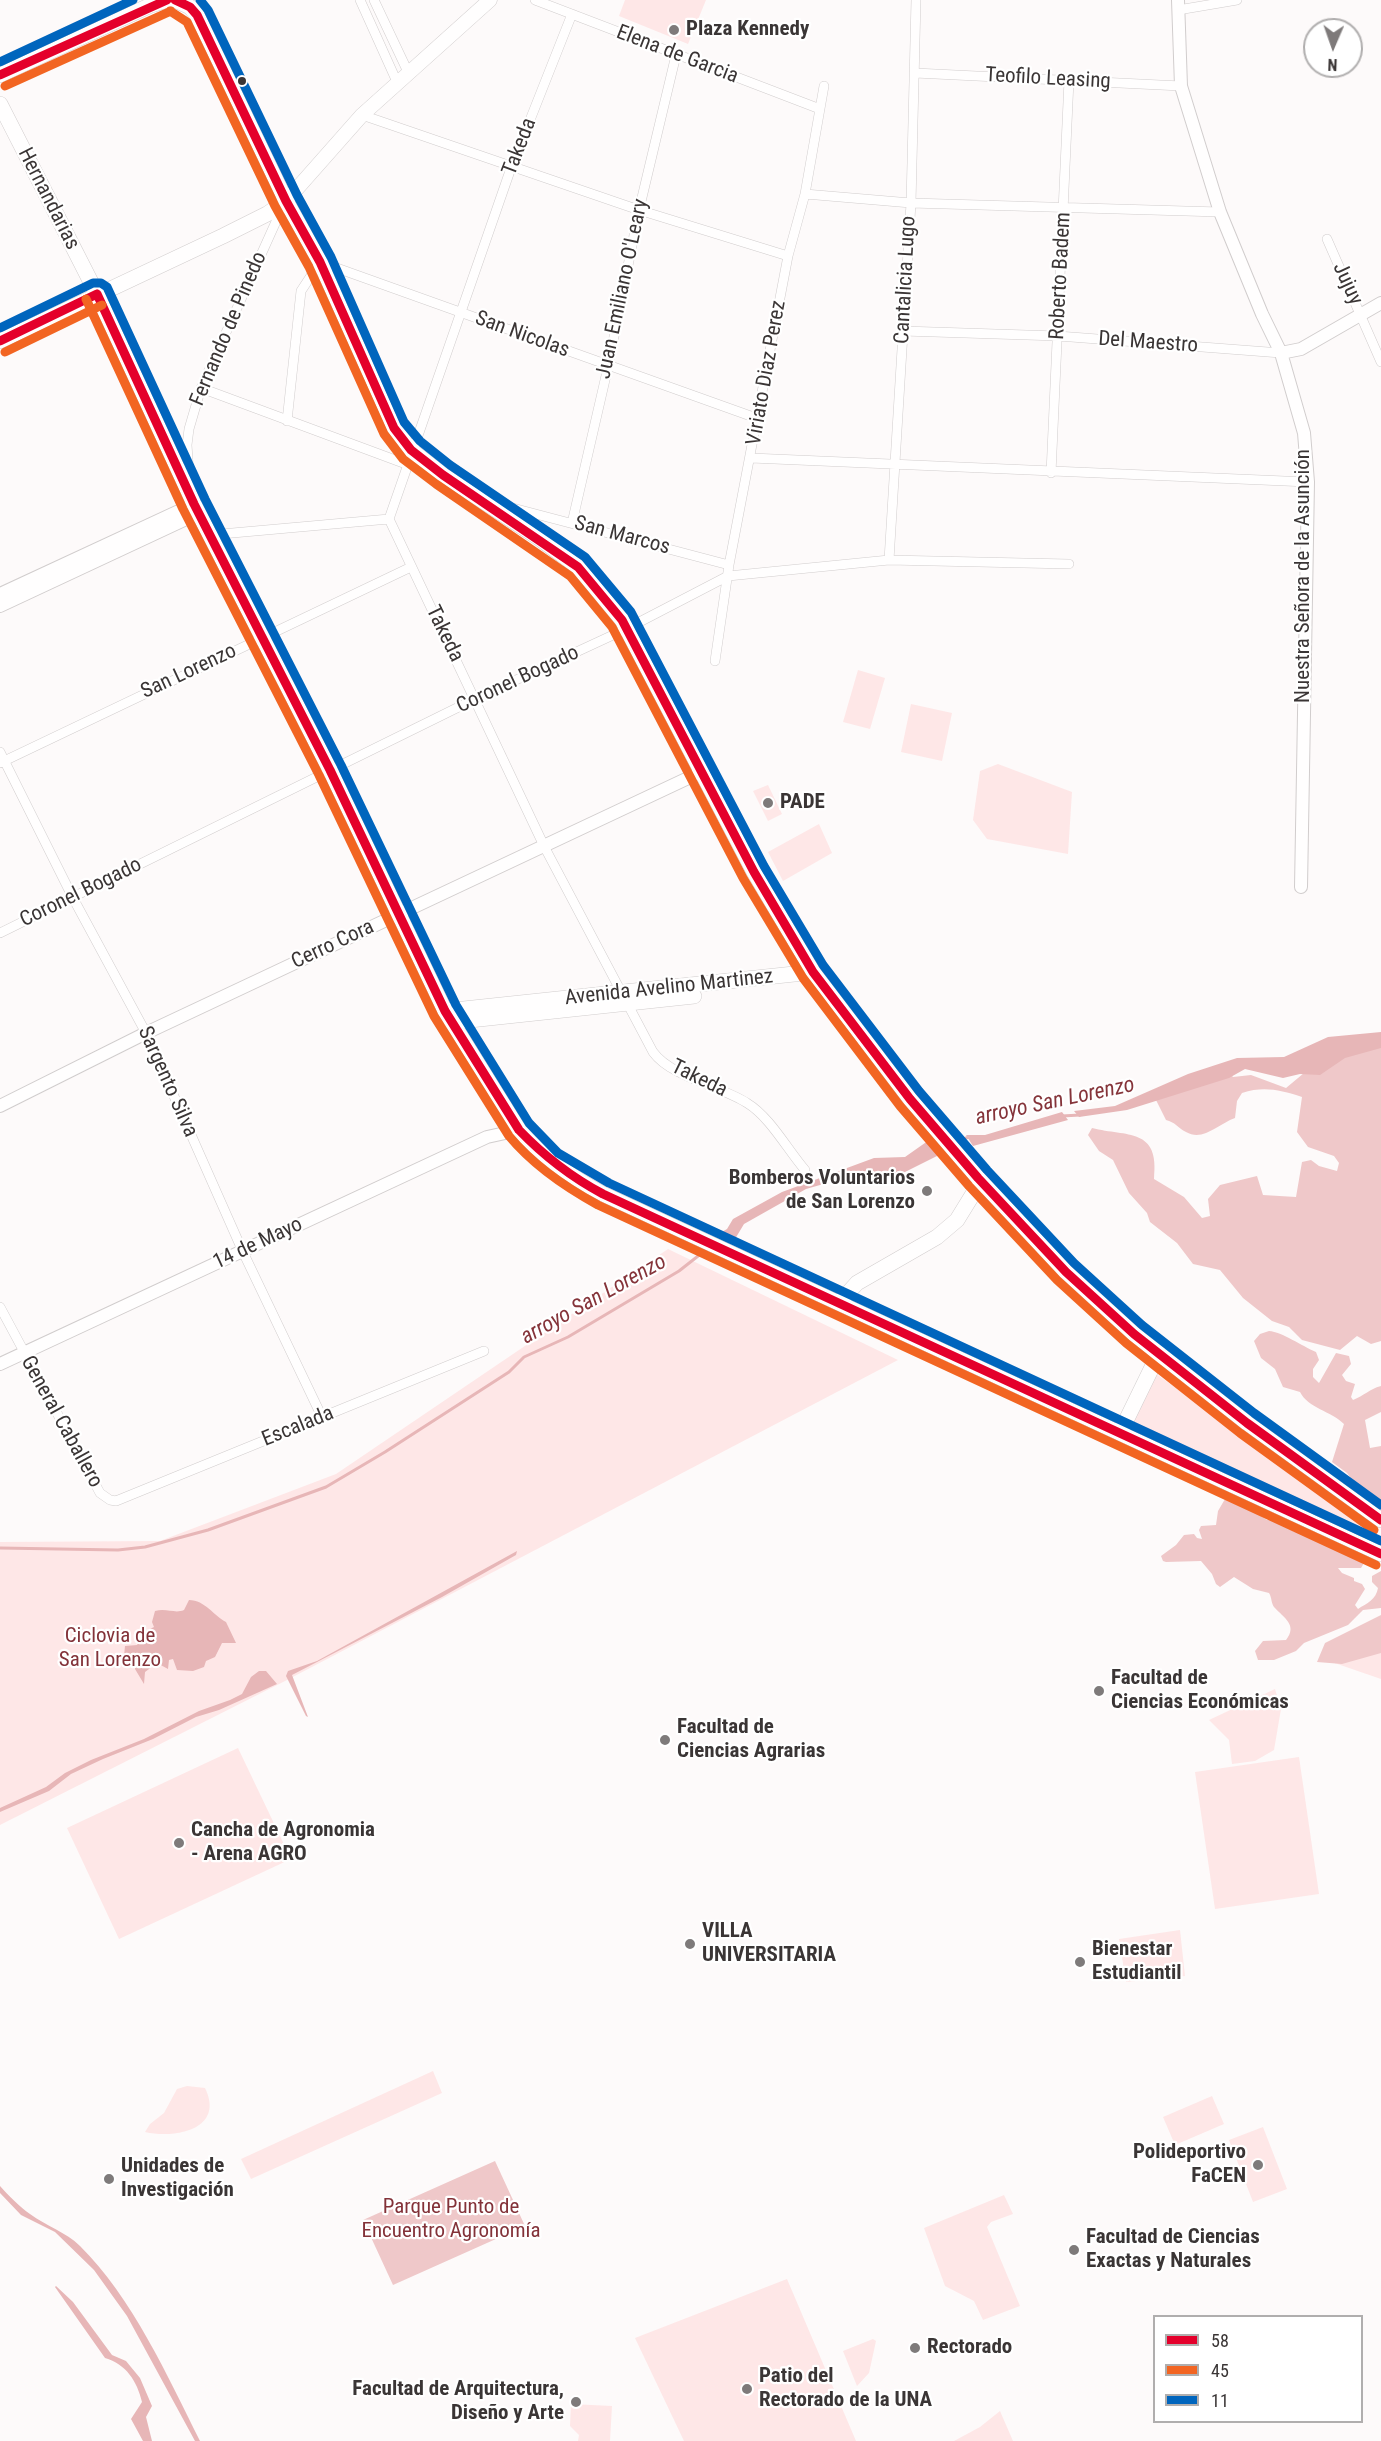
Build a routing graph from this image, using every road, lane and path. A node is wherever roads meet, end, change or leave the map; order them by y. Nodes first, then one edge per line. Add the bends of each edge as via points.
1 (167, 0) edge
2 (175, 0) edge
3 (190, 0) edge
4 (360, 0) edge
5 (374, 0) edge
6 (490, 0) edge
7 (535, 0) edge
8 (916, 0) edge
9 (1237, 0) edge
10 (155, 2) edge
11 (1178, 5) edge
12 (572, 14) junction
13 (197, 15) junction
14 (675, 55) junction
15 (915, 73) junction
16 (0, 75) edge
17 (403, 77) junction
18 (1069, 80) junction
19 (824, 86) dead end
20 (1181, 86) junction
21 (0, 104) edge
22 (820, 109) junction
23 (362, 115) junction
24 (512, 168) junction
25 (805, 194) junction
26 (286, 201) junction
27 (911, 203) junction
28 (1064, 208) junction
29 (639, 210) junction
30 (1220, 212) junction
31 (1327, 239) dead end
32 (788, 256) junction
33 (320, 262) junction
34 (97, 294) junction
35 (1381, 303) edge
36 (461, 313) junction
37 (1361, 314) junction
38 (903, 331) junction
39 (1058, 336) junction
40 (0, 341) edge
41 (1281, 353) junction
42 (1381, 362) edge
43 (608, 367) junction
44 (201, 388) junction
45 (759, 418) junction
46 (287, 421) junction
47 (408, 457) junction
48 (751, 459) junction
49 (895, 466) junction
50 (1051, 473) junction
51 (1308, 482) junction
52 (479, 500) junction
53 (194, 504) junction
54 (389, 519) junction
55 (572, 523) junction
56 (210, 535) junction
57 (889, 560) junction
58 (1069, 564) dead end
59 (729, 566) junction
60 (411, 567) junction
61 (728, 576) junction
62 (0, 594) edge
63 (0, 606) edge
64 (626, 629) junction
65 (263, 638) junction
66 (716, 661) dead end
67 (476, 699) junction
68 (1, 759) edge
69 (330, 770) junction
70 (700, 772) junction
71 (545, 848) junction
72 (1301, 887) dead end
73 (73, 897) junction
74 (399, 915) junction
75 (0, 933) edge
76 (813, 972) junction
77 (625, 998) junction
78 (448, 1017) junction
79 (146, 1033) junction
80 (0, 1106) edge
81 (519, 1130) junction
82 (805, 1170) dead end
83 (979, 1180) junction
84 (243, 1252) junction
85 (840, 1302) junction
86 (0, 1308) edge
87 (484, 1351) dead end
88 (1159, 1353) junction
89 (22, 1354) junction
90 (0, 1364) edge
91 (322, 1417) junction
92 (1120, 1432) junction
93 (110, 1500) joint
94 (1381, 1520) edge
95 (1381, 1554) edge

1 - 10 main road
2 - 13 main road
3 - 13 main road
4 - 17 street
5 - 17 street
6 - 17 main road, Fernando de Pinedo
7 - 12 street, Elena de Garcia
8 - 15 street, Cantalicia Lugo
9 - 11 street
10 - 16 main road
11 - 20 street, Nuestra Señora de la Asunción
12 - 14 street, Elena de Garcia
12 - 24 street, Takeda
13 - 26 main road
14 - 22 street, Elena de Garcia
14 - 29 street, Juan Emiliano O'Leary
15 - 18 street, Teofilo Leasing
15 - 27 street, Cantalicia Lugo
17 - 23 main road, Fernando de Pinedo
18 - 20 street, Teofilo Leasing
18 - 28 street, Roberto Badem
19 - 22 street, Viriato Diaz Perez
20 - 30 street, Nuestra Señora de la Asunción
21 - 34 main road, Hernandarias
22 - 25 street, Viriato Diaz Perez
23 - 24 street
23 - 26 main road, Fernando de Pinedo
24 - 29 street
24 - 36 street, Takeda
25 - 27 street
25 - 32 street, Viriato Diaz Perez
26 - 33 main road
26 - 34 main road via 223,236
26 - 44 street, Fernando de Pinedo
27 - 28 street
27 - 38 street, Cantalicia Lugo
28 - 30 street
28 - 39 street, Roberto Badem
29 - 32 street
29 - 43 street, Juan Emiliano O'Leary
30 - 41 street, Nuestra Señora de la Asunción
31 - 37 street, Jujuy
32 - 45 street, Viriato Diaz Perez
33 - 36 street, San Nicolas
33 - 46 street via 301,291
33 - 47 main road
34 - 40 main road
34 - 53 main road, Hernandarias
35 - 37 street, Del Maestro
36 - 43 street, San Nicolas
36 - 47 street, Takeda
37 - 41 street, Del Maestro via 1301,349
37 - 42 street, Jujuy
38 - 39 street, Del Maestro
38 - 49 street, Cantalicia Lugo
39 - 41 street, Del Maestro
39 - 50 street, Roberto Badem
41 - 51 street, Nuestra Señora de la Asunción via 1304,433
43 - 45 street, San Nicolas
43 - 55 street, Juan Emiliano O'Leary
44 - 46 street
44 - 53 street, Fernando de Pinedo via 187,445
45 - 48 street, Viriato Diaz Perez
46 - 47 street
47 - 52 main road
47 - 54 street, Takeda
48 - 49 street
48 - 59 street, Viriato Diaz Perez
49 - 50 street
49 - 57 street, Cantalicia Lugo
50 - 51 street
51 - 72 street, Nuestra Señora de la Asunción
52 - 55 street, San Marcos
52 - 64 main road via 578,567
53 - 56 main road, Hernandarias
53 - 62 street
53 - 63 street
54 - 56 street
54 - 60 street, Takeda
55 - 59 street, San Marcos
56 - 65 main road, Hernandarias
57 - 58 street, Coronel Bogado
57 - 61 street, Coronel Bogado
59 - 61 street, Viriato Diaz Perez
60 - 65 street, San Lorenzo
60 - 67 street, Takeda
61 - 64 street, Coronel Bogado
61 - 66 street, Viriato Diaz Perez
64 - 67 street, Coronel Bogado
64 - 70 main road
65 - 68 street, San Lorenzo
65 - 69 main road, Hernandarias
67 - 69 street, Coronel Bogado
67 - 71 street, Takeda
68 - 73 street, Sargento Silva
69 - 73 street, Coronel Bogado
69 - 74 main road, Hernandarias
70 - 71 street, Cerro Cora
70 - 76 main road
71 - 74 street, Cerro Cora
71 - 77 street, Takeda
73 - 75 street, Coronel Bogado
73 - 79 street, Sargento Silva
74 - 78 main road, Hernandarias
74 - 79 street, Cerro Cora
76 - 77 main road, Avenida Avelino Martinez
76 - 83 main road via 910,1099
77 - 78 main road, Avenida Avelino Martinez
77 - 82 street, Takeda via 658,1059 747,1102
78 - 81 main road, Hernandarias
79 - 80 street, Cerro Cora
79 - 84 street, Sargento Silva
81 - 84 street, 14 de Mayo via 487,1137
81 - 85 main road, Hernandarias via 550,1162 573,1178
83 - 85 main road via 957,1220 937,1237 857,1283
83 - 88 main road via 1066,1272
84 - 89 street, 14 de Mayo
84 - 91 street, Sargento Silva
85 - 92 main road, Hernandarias
86 - 89 street, General Caballero
87 - 91 street, Escalada
88 - 92 main road
88 - 94 main road via 1247,1423
89 - 90 street, 14 de Mayo
89 - 93 street, General Caballero via 100,1493
91 - 93 street, Escalada via 116,1501
92 - 95 main road, Hernandarias via 1140,1445

